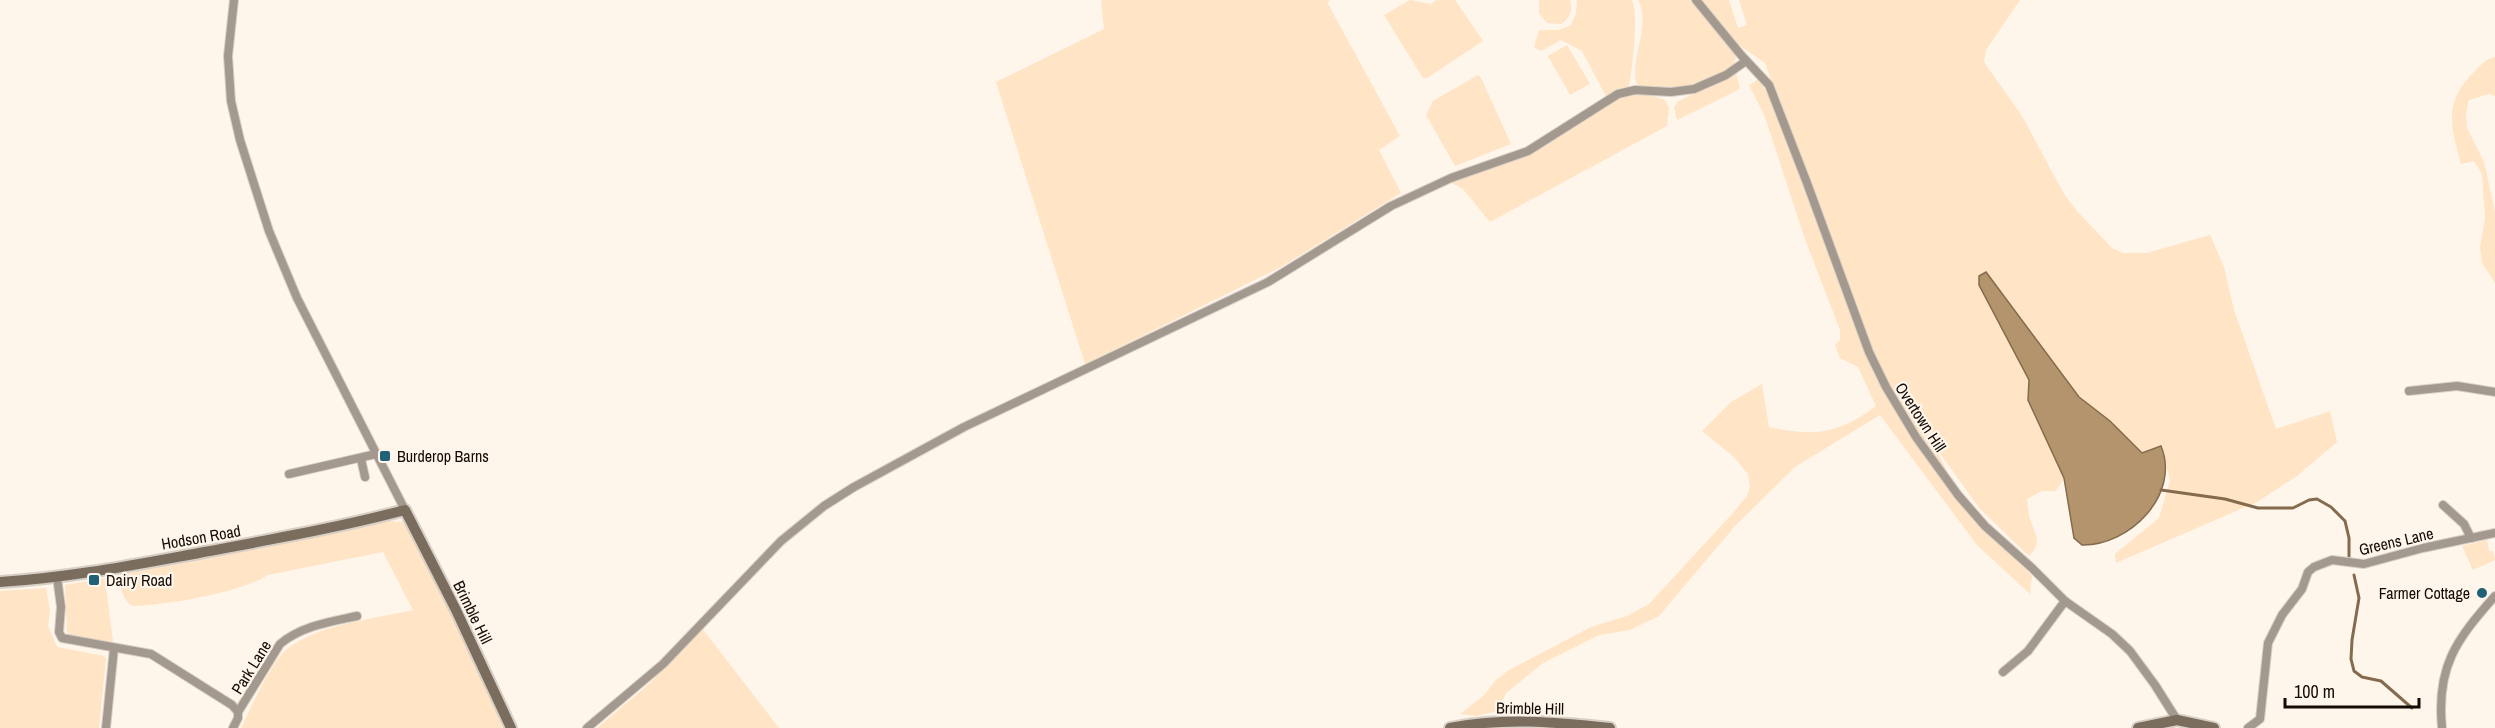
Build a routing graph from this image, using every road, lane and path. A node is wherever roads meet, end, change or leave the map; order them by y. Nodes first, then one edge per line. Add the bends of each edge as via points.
1 (234, 0) edge
2 (1696, 0) edge
3 (1746, 61) junction
4 (2409, 391) dead end
5 (2495, 392) edge
6 (376, 454) junction
7 (361, 459) junction
8 (289, 474) dead end
9 (365, 477) dead end
10 (2444, 505) dead end
11 (405, 510) junction
12 (2495, 533) edge
13 (2471, 538) junction
14 (57, 577) junction
15 (0, 582) edge
16 (2495, 596) edge
17 (2065, 601) junction
18 (357, 616) dead end
19 (114, 648) junction
20 (2003, 672) dead end
21 (238, 712) junction
22 (2260, 719) junction
23 (2177, 720) junction
24 (106, 728) edge
25 (233, 728) edge
26 (511, 728) edge
27 (587, 728) edge
28 (1450, 728) edge
29 (1610, 728) edge
30 (2138, 728) edge
31 (2214, 728) edge
32 (2248, 728) edge
33 (2261, 728) edge
34 (2442, 728) edge

1 - 6 street via 228,46 229,83 247,164 286,275
2 - 3 street, Overtown Hill
3 - 17 street, Overtown Hill via 1769,85 1863,336 1894,402 1974,514
3 - 27 street via 1732,72 1694,89 1618,94 1528,151 1451,177 1390,206 1268,282 964,427 854,487 781,541 663,664
4 - 5 street via 2457,386
6 - 7 street
6 - 11 street
7 - 8 street
7 - 9 street
10 - 13 street, Greens Lane via 2464,524
11 - 14 main road, Hodson Road via 305,533
11 - 26 main road, Brimble Hill
12 - 13 street, Greens Lane
13 - 22 street, Greens Lane via 2364,564 2332,560 2308,572 2302,589 2282,615 2268,644
14 - 15 main road, Hodson Road
14 - 19 street, Park Lane via 61,638
16 - 34 street via 2461,638 2446,666
17 - 20 street via 2028,651
17 - 23 street, Overtown Hill via 2125,645
18 - 21 street, Park Lane via 289,637 272,655
19 - 21 street, Park Lane via 155,656
19 - 24 street
21 - 25 street, Park Lane
22 - 32 street
22 - 33 street, Greens Lane
23 - 30 main road
23 - 31 main road
28 - 29 main road, Brimble Hill via 1522,721

